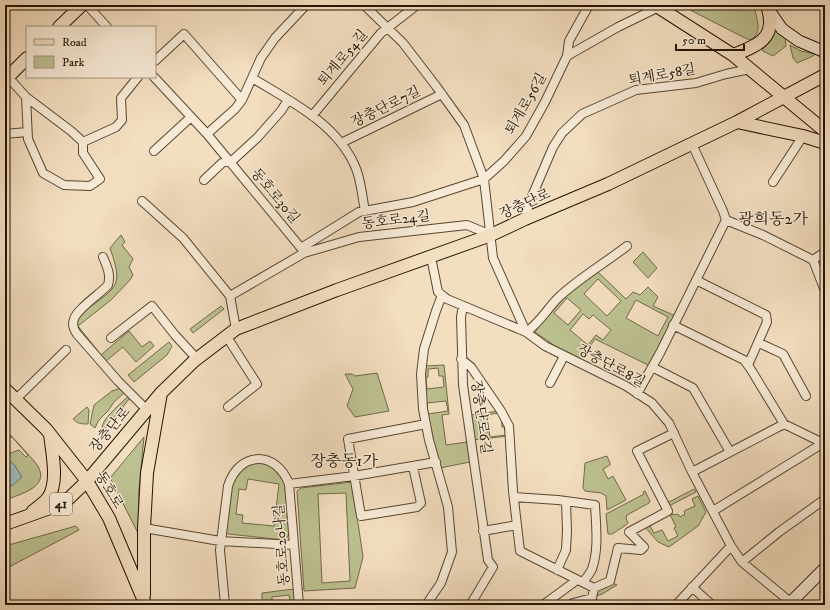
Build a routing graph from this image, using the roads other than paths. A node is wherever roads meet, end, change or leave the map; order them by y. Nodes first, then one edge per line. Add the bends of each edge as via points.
1 (82, 5) edge
2 (87, 5) edge
3 (306, 5) edge
4 (364, 5) edge
5 (418, 5) edge
6 (589, 5) edge
7 (661, 6) edge
8 (767, 7) edge
9 (60, 26) edge
10 (106, 26) edge
11 (388, 28) junction
12 (825, 52) edge
13 (733, 55) junction
14 (567, 56) junction
15 (26, 59) edge
16 (156, 60) edge
17 (750, 69) junction
18 (825, 75) edge
19 (6, 78) edge
20 (137, 78) edge
21 (155, 78) edge
22 (252, 78) junction
23 (442, 94) junction
24 (26, 97) junction
25 (785, 97) junction
26 (242, 100) junction
27 (288, 100) junction
28 (312, 116) junction
29 (191, 117) junction
30 (737, 122) junction
31 (825, 131) edge
32 (27, 132) junction
33 (5, 134) edge
34 (207, 134) junction
35 (803, 136) junction
36 (83, 142) junction
37 (340, 143) junction
38 (825, 143) edge
39 (692, 144) junction
40 (154, 152) dead end
41 (229, 161) junction
42 (484, 179) junction
43 (204, 180) dead end
44 (772, 182) dead end
45 (142, 201) dead end
46 (365, 211) junction
47 (525, 219) junction
48 (726, 220) junction
49 (491, 235) junction
50 (627, 246) dead end
51 (302, 251) junction
52 (825, 252) edge
53 (103, 257) dead end
54 (431, 257) junction
55 (813, 260) junction
56 (696, 280) junction
57 (825, 291) edge
58 (442, 295) junction
59 (230, 296) junction
60 (464, 306) junction
61 (674, 325) junction
62 (236, 329) junction
63 (526, 332) junction
64 (226, 337) junction
65 (111, 338) dead end
66 (759, 343) junction
67 (66, 350) dead end
68 (564, 356) junction
69 (197, 359) junction
70 (461, 359) junction
71 (748, 365) junction
72 (652, 367) junction
73 (550, 383) dead end
74 (5, 389) edge
75 (161, 393) junction
76 (637, 394) junction
77 (806, 396) dead end
78 (16, 399) junction
79 (228, 407) dead end
80 (146, 409) junction
81 (426, 424) junction
82 (784, 424) junction
83 (48, 432) junction
84 (674, 433) junction
85 (824, 442) edge
86 (730, 452) junction
87 (436, 462) junction
88 (413, 467) junction
89 (692, 472) junction
90 (354, 476) junction
91 (87, 481) junction
92 (289, 484) junction
93 (514, 497) junction
94 (825, 499) edge
95 (566, 501) junction
96 (713, 511) junction
97 (28, 516) junction
98 (5, 524) edge
99 (517, 525) junction
100 (144, 528) junction
101 (483, 531) junction
102 (220, 542) junction
103 (294, 545) junction
104 (731, 546) junction
105 (742, 562) junction
106 (824, 569) edge
107 (558, 570) junction
108 (580, 581) junction
109 (594, 588) junction
110 (692, 588) junction
111 (144, 603) edge
112 (790, 604) edge
113 (225, 605) edge
114 (299, 605) edge
115 (426, 605) edge
116 (476, 605) edge
117 (543, 605) edge
118 (570, 605) edge
119 (676, 605) edge
120 (712, 605) edge

1 - 9 main road
2 - 10 street
3 - 22 street via 275,38 261,58
4 - 11 street, 장충단로7길
5 - 11 street, 퇴계로54길
6 - 14 street, 퇴계로56길 via 569,41
7 - 13 main road
7 - 14 street
8 - 12 main road via 782,29 799,41
8 - 13 main road via 771,18 766,38
11 - 23 street, 장충단로7길 via 403,43
11 - 28 street, 퇴계로54길 via 381,33
13 - 17 main road
14 - 42 street, 퇴계로56길 via 526,136
15 - 19 main road
16 - 26 street via 184,34
17 - 25 main road
17 - 47 street, 퇴계로58길 via 696,83 636,90 582,114 562,133 553,147
18 - 25 main road, 장충단로
19 - 24 street
20 - 36 street via 121,98 122,120 116,127
21 - 29 street, 동호로30길
22 - 26 street
22 - 27 street
23 - 37 street, 장충단로7길
23 - 42 street, 장충단로7길 via 464,125
24 - 32 street
24 - 36 street
25 - 30 main road, 장충단로
25 - 31 main road
26 - 34 street via 235,110
27 - 28 street
27 - 41 street via 269,126
28 - 37 street via 324,124
29 - 34 street, 동호로30길
29 - 40 street
30 - 35 main road
30 - 39 main road, 장충단로
32 - 33 street
32 - 36 street via 43,173 64,184 90,186 100,179 83,153
34 - 41 street, 동호로30길
35 - 38 main road
35 - 44 street
37 - 46 street via 355,167
39 - 47 main road, 장충단로 via 608,184
39 - 48 street
41 - 43 street via 222,163
41 - 51 street, 동호로30길
42 - 46 street, 퇴계로56길 via 413,202
42 - 49 street, 장충단로7길
45 - 59 street via 183,238
46 - 51 street, 퇴계로56길 via 359,212
47 - 49 main road, 장충단로
48 - 55 street
48 - 56 street
49 - 51 street, 동호로24길 via 467,225 359,237
49 - 54 main road, 장충단로
49 - 63 street, 장충단로8길 via 493,258
50 - 63 street via 565,291 534,327
51 - 59 street, 동호로24길
52 - 55 street
53 - 80 street via 109,271 108,285 76,315 74,328 118,381
54 - 58 street via 438,292
54 - 62 main road, 장충단로
55 - 57 street
56 - 61 street
56 - 66 street via 766,315 767,322
58 - 60 street, 장충단로8길
58 - 81 street via 424,349 421,374
59 - 62 street
60 - 63 street, 장충단로8길
60 - 70 street, 장충단로6길 via 461,316
61 - 71 street via 744,360
61 - 72 street
62 - 64 main road, 장충단로
63 - 68 street, 장충단로8길
64 - 69 main road, 장충단로
64 - 79 street via 258,384
65 - 69 street via 152,306
66 - 71 street
66 - 77 street via 782,354
67 - 78 street
68 - 73 street
68 - 76 street, 장충단로8길 via 626,386
69 - 75 main road, 장충단로
70 - 93 street via 471,367 509,426
70 - 101 street, 장충단로6길
71 - 82 street
72 - 76 street
72 - 86 street via 693,388
74 - 78 main road, 동호로 / 41
75 - 80 main road, 장충단로
75 - 100 main road via 147,473
76 - 84 street, 장충단로8길 via 652,404 669,423
78 - 83 main road, 동호로 / 41
80 - 91 main road, 장충단로
81 - 87 street
81 - 90 street via 348,440
82 - 85 street
82 - 86 street
83 - 91 main road, 동호로 / 41
83 - 97 main road via 54,469 52,489 47,499
84 - 89 street, 장충단로8길
84 - 109 street via 637,451 668,511 629,532 644,547 641,550 618,548 610,581
85 - 96 street
86 - 89 street
87 - 88 street, 동호로20나길
87 - 115 street via 448,507 452,552 441,583
88 - 90 street, 동호로20나길
88 - 90 street via 420,503 417,507 361,516
89 - 96 street, 장충단로8길
90 - 92 street, 동호로20나길
91 - 97 main road, 장충단로 / 41 via 64,503
91 - 111 main road, 동호로 via 109,518
92 - 102 street, 동호로20나길 via 286,475 278,466 266,460 252,460 237,468 228,486
92 - 103 street, 동호로20나길
93 - 95 street
93 - 99 street
94 - 105 street
95 - 107 street via 566,550
95 - 108 street via 595,505 597,535 592,570
96 - 104 street, 장충단로8길
97 - 98 main road, 장충단로 / 41
99 - 101 street
99 - 107 street via 520,551
100 - 102 street
100 - 111 main road
101 - 116 street, 장충단로6길 via 488,560 493,567 472,602
102 - 103 street
102 - 113 street
103 - 114 street, 동호로20나길
104 - 105 street, 장충단로8길
104 - 110 street
105 - 112 street, 장충단로8길
106 - 112 main road
107 - 108 street
108 - 109 street
108 - 117 street
109 - 118 street via 592,598
110 - 119 street
110 - 120 street

